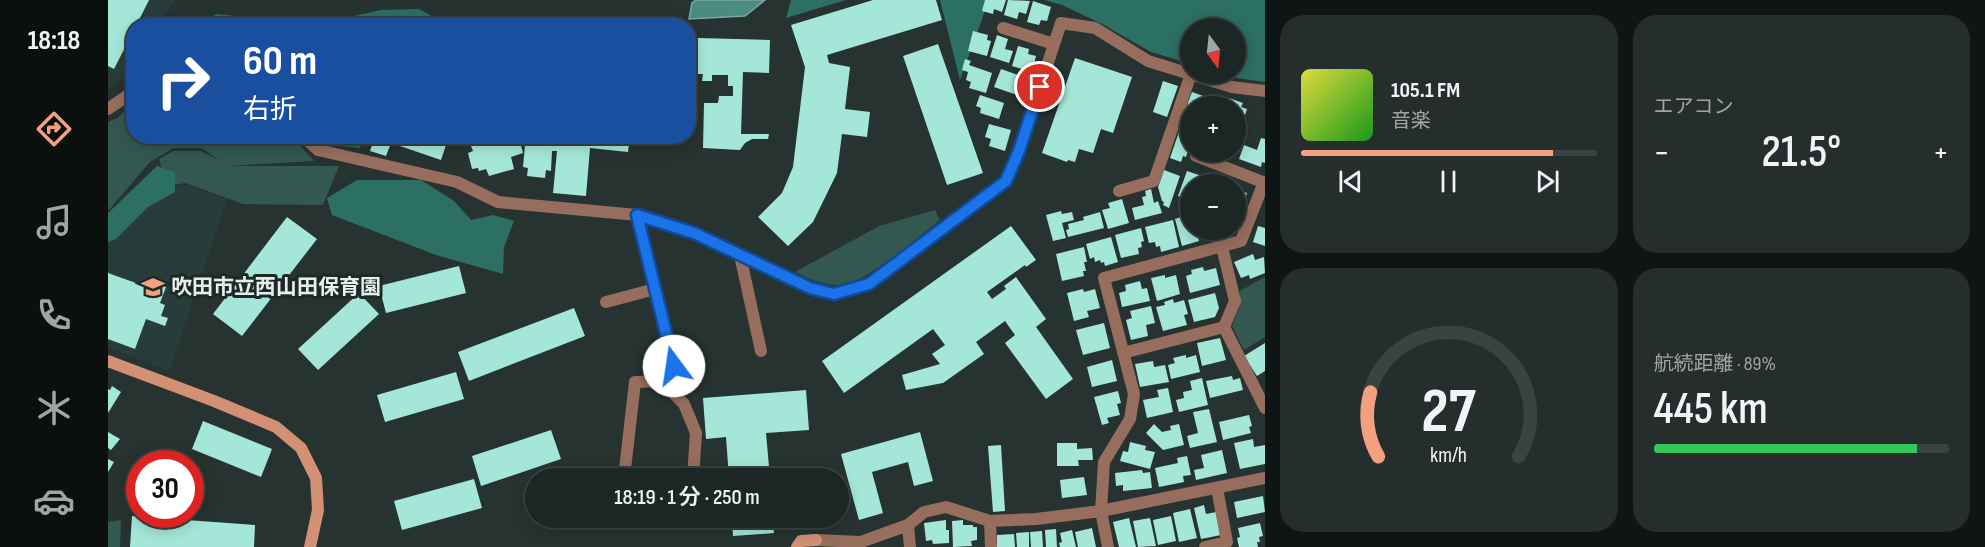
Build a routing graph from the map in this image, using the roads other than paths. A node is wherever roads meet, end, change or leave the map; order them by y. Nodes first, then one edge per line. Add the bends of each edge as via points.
1 (1003, 28) dead end
2 (1054, 44) junction
3 (1180, 71) edge
4 (1188, 84) edge
5 (1223, 84) edge
6 (1265, 91) edge
7 (126, 97) edge
8 (108, 109) edge
9 (312, 144) edge
10 (1212, 162) edge
11 (1264, 182) edge
12 (1119, 191) dead end
13 (637, 215) junction
14 (1222, 247) junction
15 (740, 255) junction
16 (655, 289) junction
17 (606, 302) dead end
18 (1224, 327) junction
19 (761, 351) dead end
20 (1123, 353) junction
21 (108, 361) edge
22 (662, 381) junction
23 (1263, 399) edge
24 (625, 468) edge
25 (694, 468) edge
26 (1265, 478) edge
27 (1217, 488) junction
28 (1101, 511) junction
29 (990, 521) junction
30 (909, 525) junction
31 (310, 547) edge
32 (797, 547) edge
33 (910, 547) edge
34 (991, 547) edge
35 (1108, 547) edge
36 (1205, 547) edge

1 - 2 street
2 - 3 street via 1061,23 1095,28 1148,61
2 - 15 street via 1006,181 869,284 834,294 810,288
4 - 12 street via 1154,181
5 - 6 street
7 - 8 street
9 - 13 street via 318,150 457,182 498,202
10 - 11 street
11 - 14 street via 1241,241
13 - 15 street via 694,233
13 - 16 street
14 - 18 street via 1235,302
14 - 20 street via 1104,278
15 - 19 street
16 - 17 street
16 - 22 street via 674,366
18 - 20 street
18 - 23 street
20 - 28 street via 1134,394 1130,419 1104,462
21 - 31 street via 276,428 302,448 316,478 318,510
22 - 24 street via 635,382
22 - 25 street via 684,404 696,433
26 - 27 street
27 - 28 street
27 - 36 street via 1227,542
28 - 29 street
28 - 35 street
29 - 30 street via 946,507 924,512
29 - 34 street
30 - 32 street via 861,542 801,541
30 - 33 street

